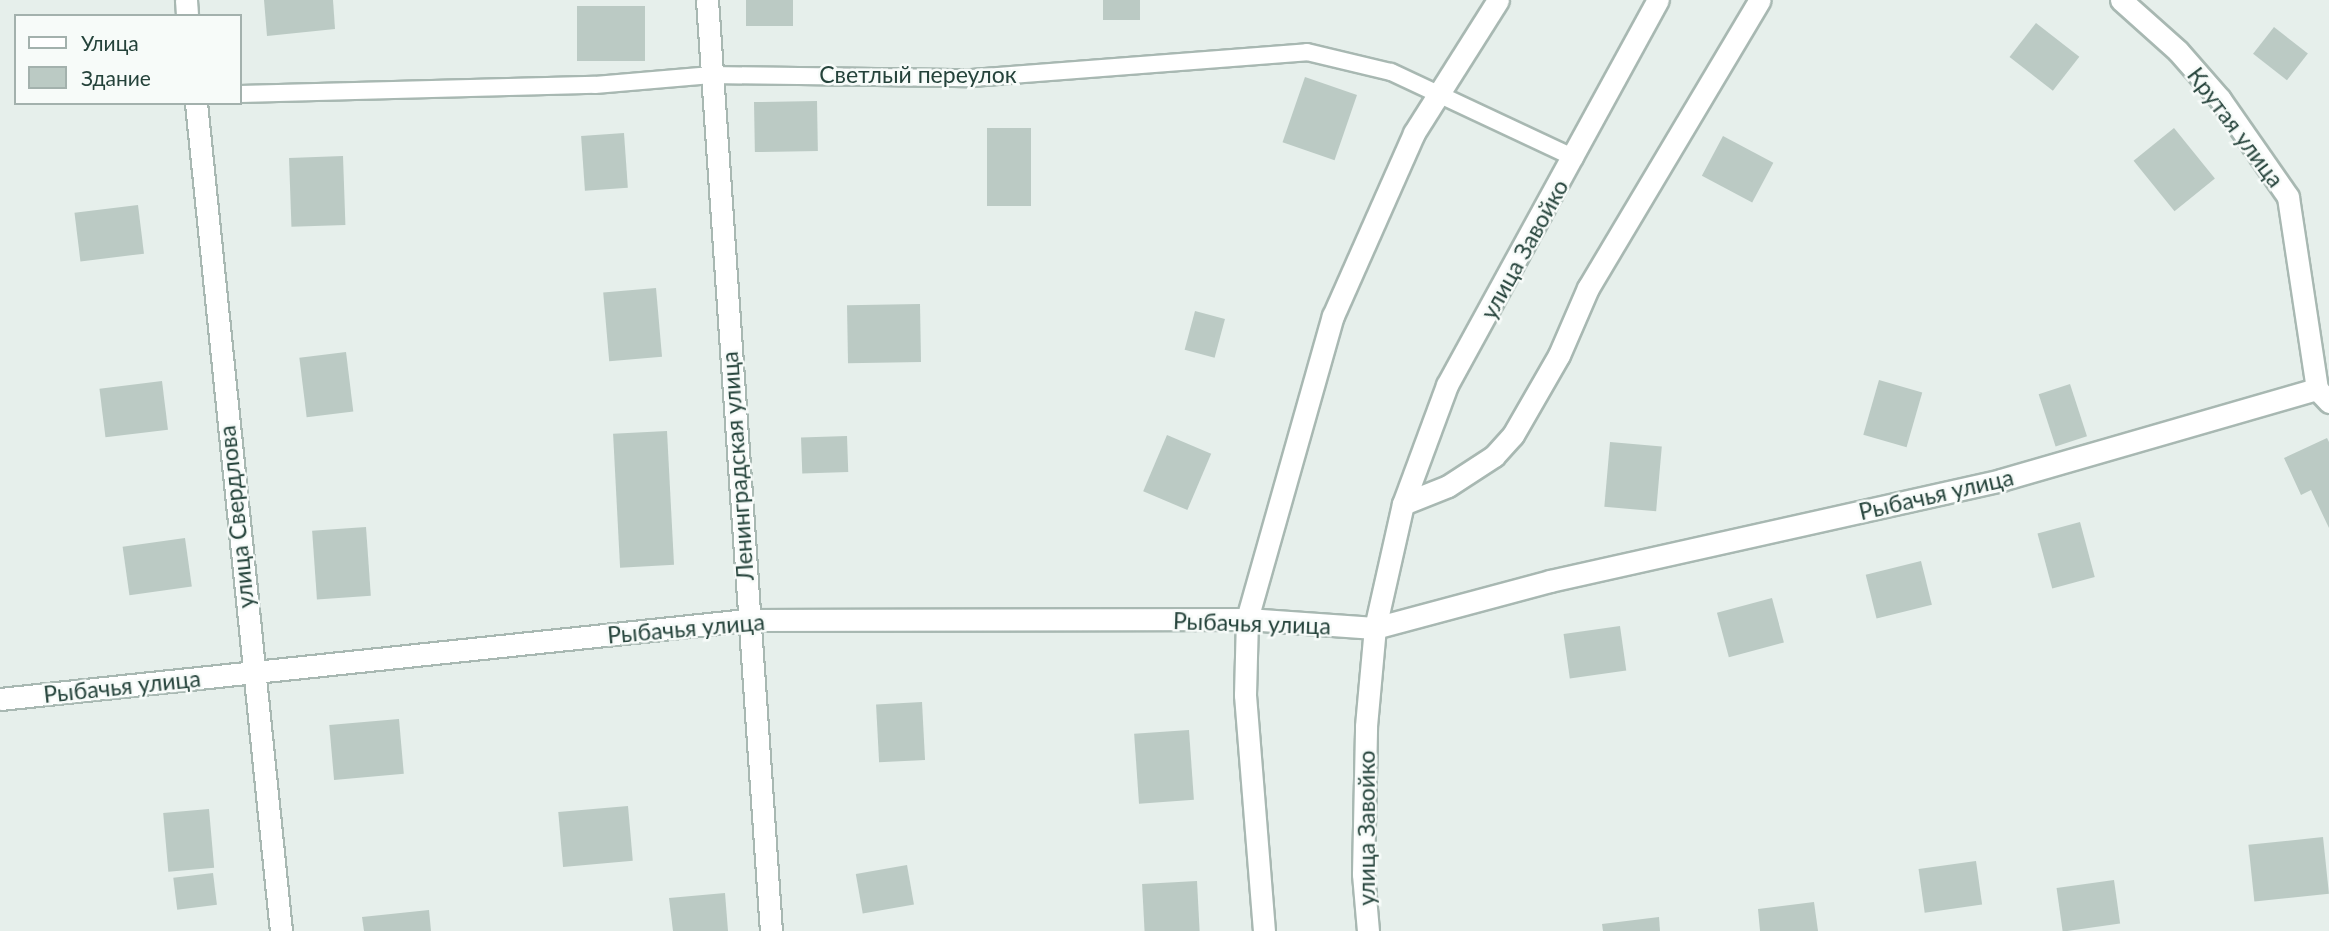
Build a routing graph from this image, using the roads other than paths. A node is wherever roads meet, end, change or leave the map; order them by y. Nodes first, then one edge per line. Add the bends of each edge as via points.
1 (706, 0) edge
2 (1498, 0) edge
3 (1658, 0) edge
4 (1760, 0) edge
5 (2121, 0) edge
6 (712, 75) junction
7 (1440, 93) junction
8 (242, 94) edge
9 (196, 105) edge
10 (1575, 158) junction
11 (2323, 395) edge
12 (1403, 504) junction
13 (1247, 619) junction
14 (747, 620) junction
15 (1375, 628) junction
16 (252, 673) junction
17 (0, 699) edge
18 (281, 931) edge
19 (771, 931) edge
20 (1264, 931) edge
21 (1368, 931) edge

1 - 6 street, Ленинградская улица
2 - 7 street
3 - 10 street, улица Завойко
4 - 12 street via 1588,288 1559,355 1513,435 1494,456 1448,486
5 - 11 street, Крутая улица via 2178,51 2220,99 2288,197
6 - 7 lane, Светлый переулок via 972,78 1307,52 1391,72
6 - 8 lane, Светлый переулок via 595,85
6 - 14 street, Ленинградская улица
7 - 10 lane, Светлый переулок
7 - 13 street via 1414,133 1333,316
9 - 16 street, улица Свердлова
10 - 12 street, улица Завойко via 1447,385
11 - 15 street, Рыбачья улица via 2001,480 1550,581
12 - 15 street, улица Завойко
13 - 14 street, Рыбачья улица
13 - 15 street, Рыбачья улица
13 - 20 street via 1245,695
14 - 16 street, Рыбачья улица
14 - 19 street, Ленинградская улица
15 - 21 street, улица Завойко via 1366,726 1363,874
16 - 17 street, Рыбачья улица
16 - 18 street, улица Свердлова

